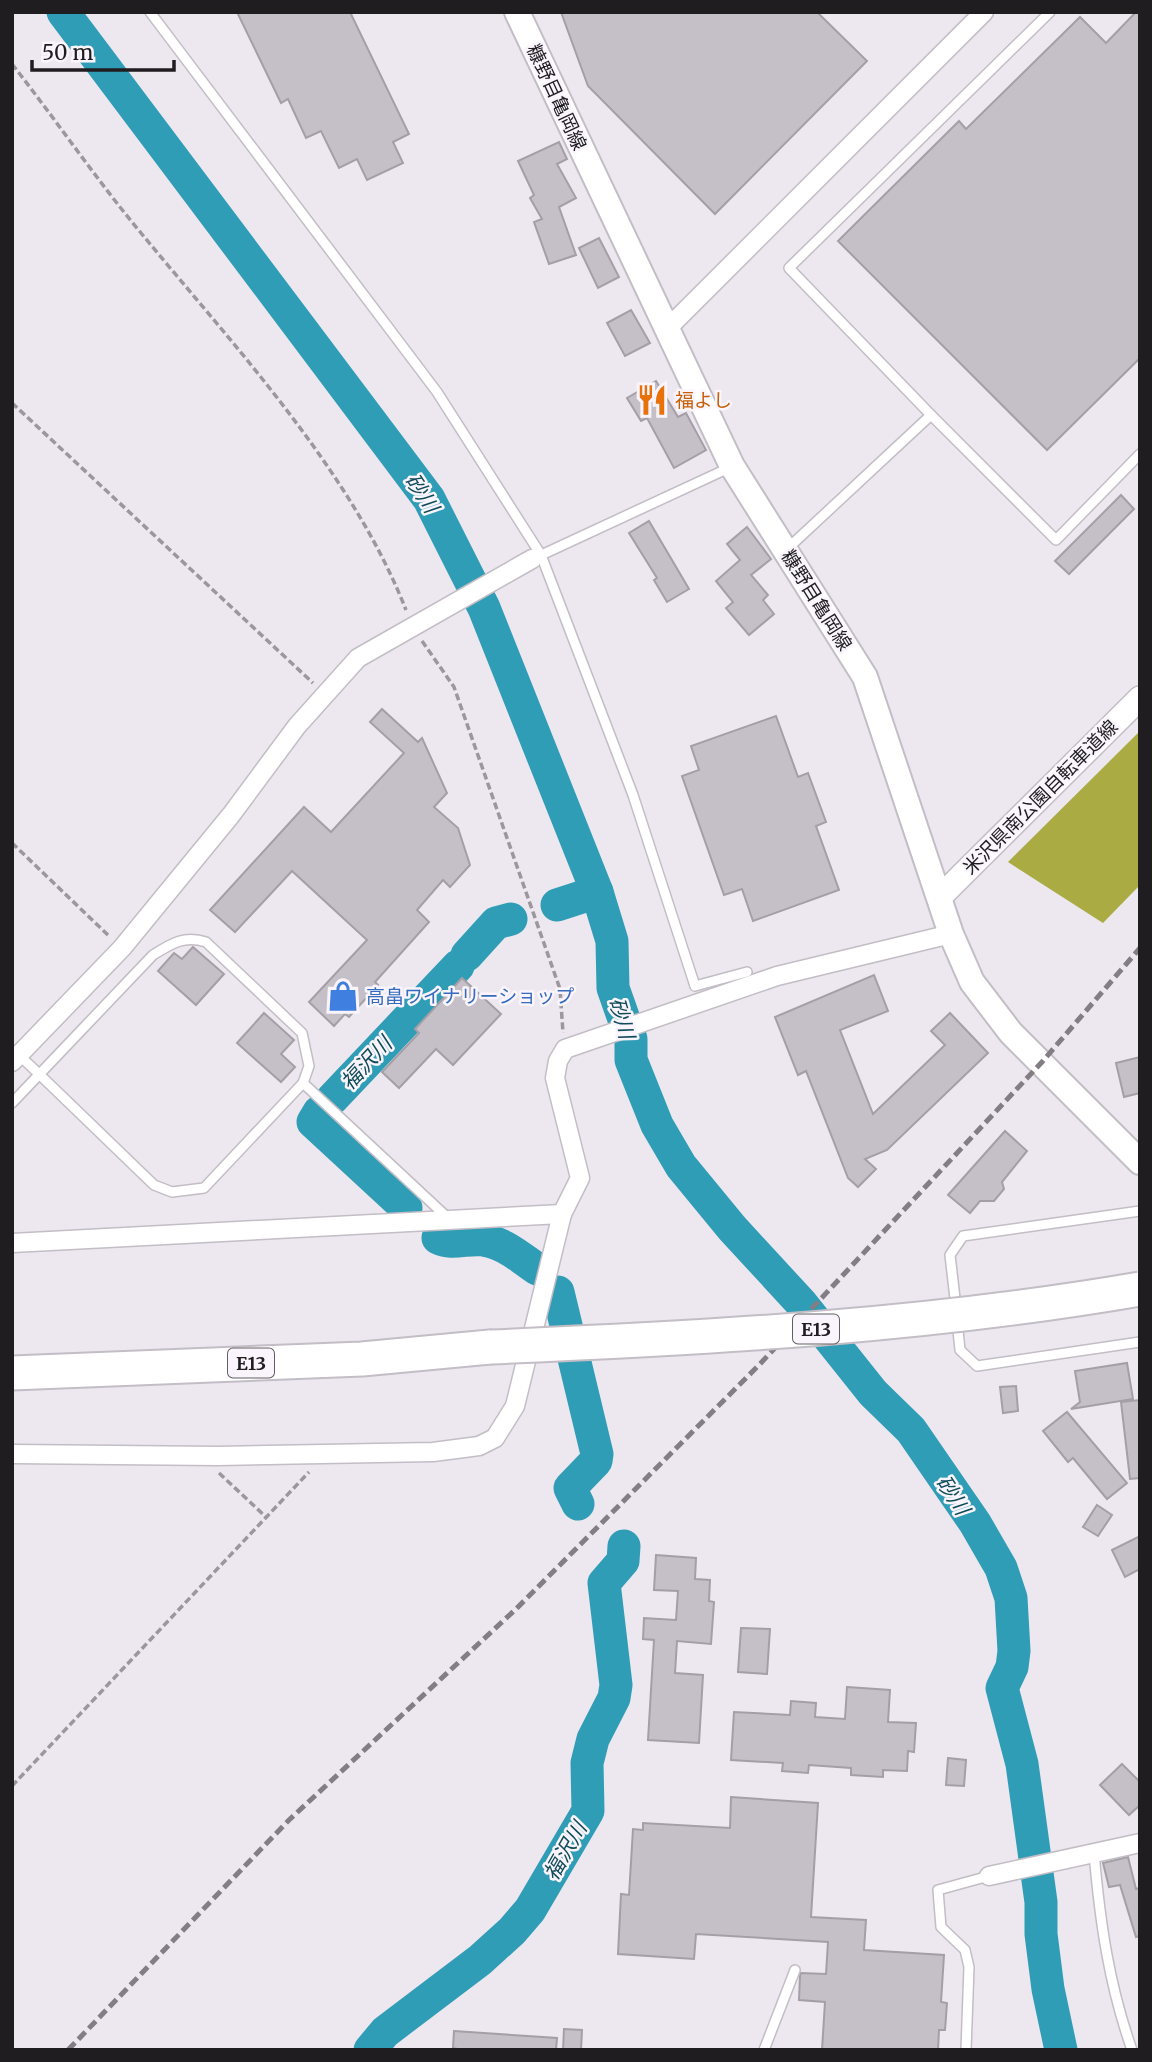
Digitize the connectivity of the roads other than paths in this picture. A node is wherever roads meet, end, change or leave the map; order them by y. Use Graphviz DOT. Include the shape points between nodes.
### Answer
graph roads {
  1 [pos="150,12"];
  2 [pos="517,12"];
  3 [pos="984,12"];
  4 [pos="1050,12"];
  5 [pos="666,330"];
  6 [pos="931,415"];
  7 [pos="1140,454"];
  8 [pos="732,466"];
  9 [pos="786,550"];
  10 [pos="537,557"];
  11 [pos="1140,698"];
  12 [pos="941,896"];
  13 [pos="951,934"];
  14 [pos="747,972"];
  15 [pos="16,1059"];
  16 [pos="40,1074"];
  17 [pos="303,1083"];
  18 [pos="12,1103"];
  19 [pos="1138,1155"];
  20 [pos="1140,1211"];
  21 [pos="562,1214"];
  22 [pos="452,1222"];
  23 [pos="12,1243"];
  24 [pos="1140,1289"];
  25 [pos="1140,1342"];
  26 [pos="490,1347"];
  27 [pos="12,1360"];
  28 [pos="12,1373"];
  29 [pos="12,1454"];
  30 [pos="1140,1843"];
  31 [pos="1089,1854"];
  32 [pos="989,1876"];
  33 [pos="795,1970"];
  34 [pos="764,2050"];
  35 [pos="966,2050"];
  36 [pos="1132,2050"];
  1 -- 10 [label="lane" via="437,391"];
  2 -- 5 [label="main road, 糠野目亀岡線"];
  3 -- 5 [label="street"];
  4 -- 6 [label="lane" via="789,268"];
  5 -- 8 [label="main road, 糠野目亀岡線"];
  6 -- 7 [label="lane" via="1056,540"];
  6 -- 9 [label="lane"];
  8 -- 9 [label="main road, 糠野目亀岡線"];
  8 -- 10 [label="lane"];
  9 -- 12 [label="main road, 糠野目亀岡線" via="865,677"];
  10 -- 14 [label="lane" via="634,795 695,986"];
  10 -- 15 [label="street" via="358,658 324,693 122,948"];
  11 -- 12 [label="street, 米沢県南公園自転車道線"];
  12 -- 13 [label="main road, 糠野目亀岡線"];
  13 -- 19 [label="main road, 糠野目亀岡線" via="972,982 994,1013"];
  13 -- 21 [label="street" via="777,976 573,1046 558,1061 555,1078 580,1178"];
  15 -- 16 [label="lane"];
  16 -- 17 [label="lane" via="155,1185 172,1192 204,1188"];
  16 -- 17 [label="lane" via="153,955 191,937 206,942 302,1032 309,1066"];
  16 -- 18 [label="lane"];
  17 -- 22 [label="lane"];
  20 -- 25 [label="lane" via="963,1236 950,1255 960,1350 977,1366"];
  21 -- 22 [label="street"];
  21 -- 29 [label="street" via="515,1406 495,1438 459,1450 218,1456"];
  22 -- 23 [label="street"];
  24 -- 26 [label="highway, E13, bridge" via="853,1326"];
  26 -- 27 [label="highway, E13" via="360,1344"];
  26 -- 28 [label="highway, E13" via="362,1359"];
  30 -- 31 [label="street"];
  31 -- 32 [label="street"];
  31 -- 36 [label="lane" via="1104,1949"];
  32 -- 35 [label="lane" via="938,1890 941,1927 965,1950 969,1967"];
  33 -- 34 [label="lane"];
}
